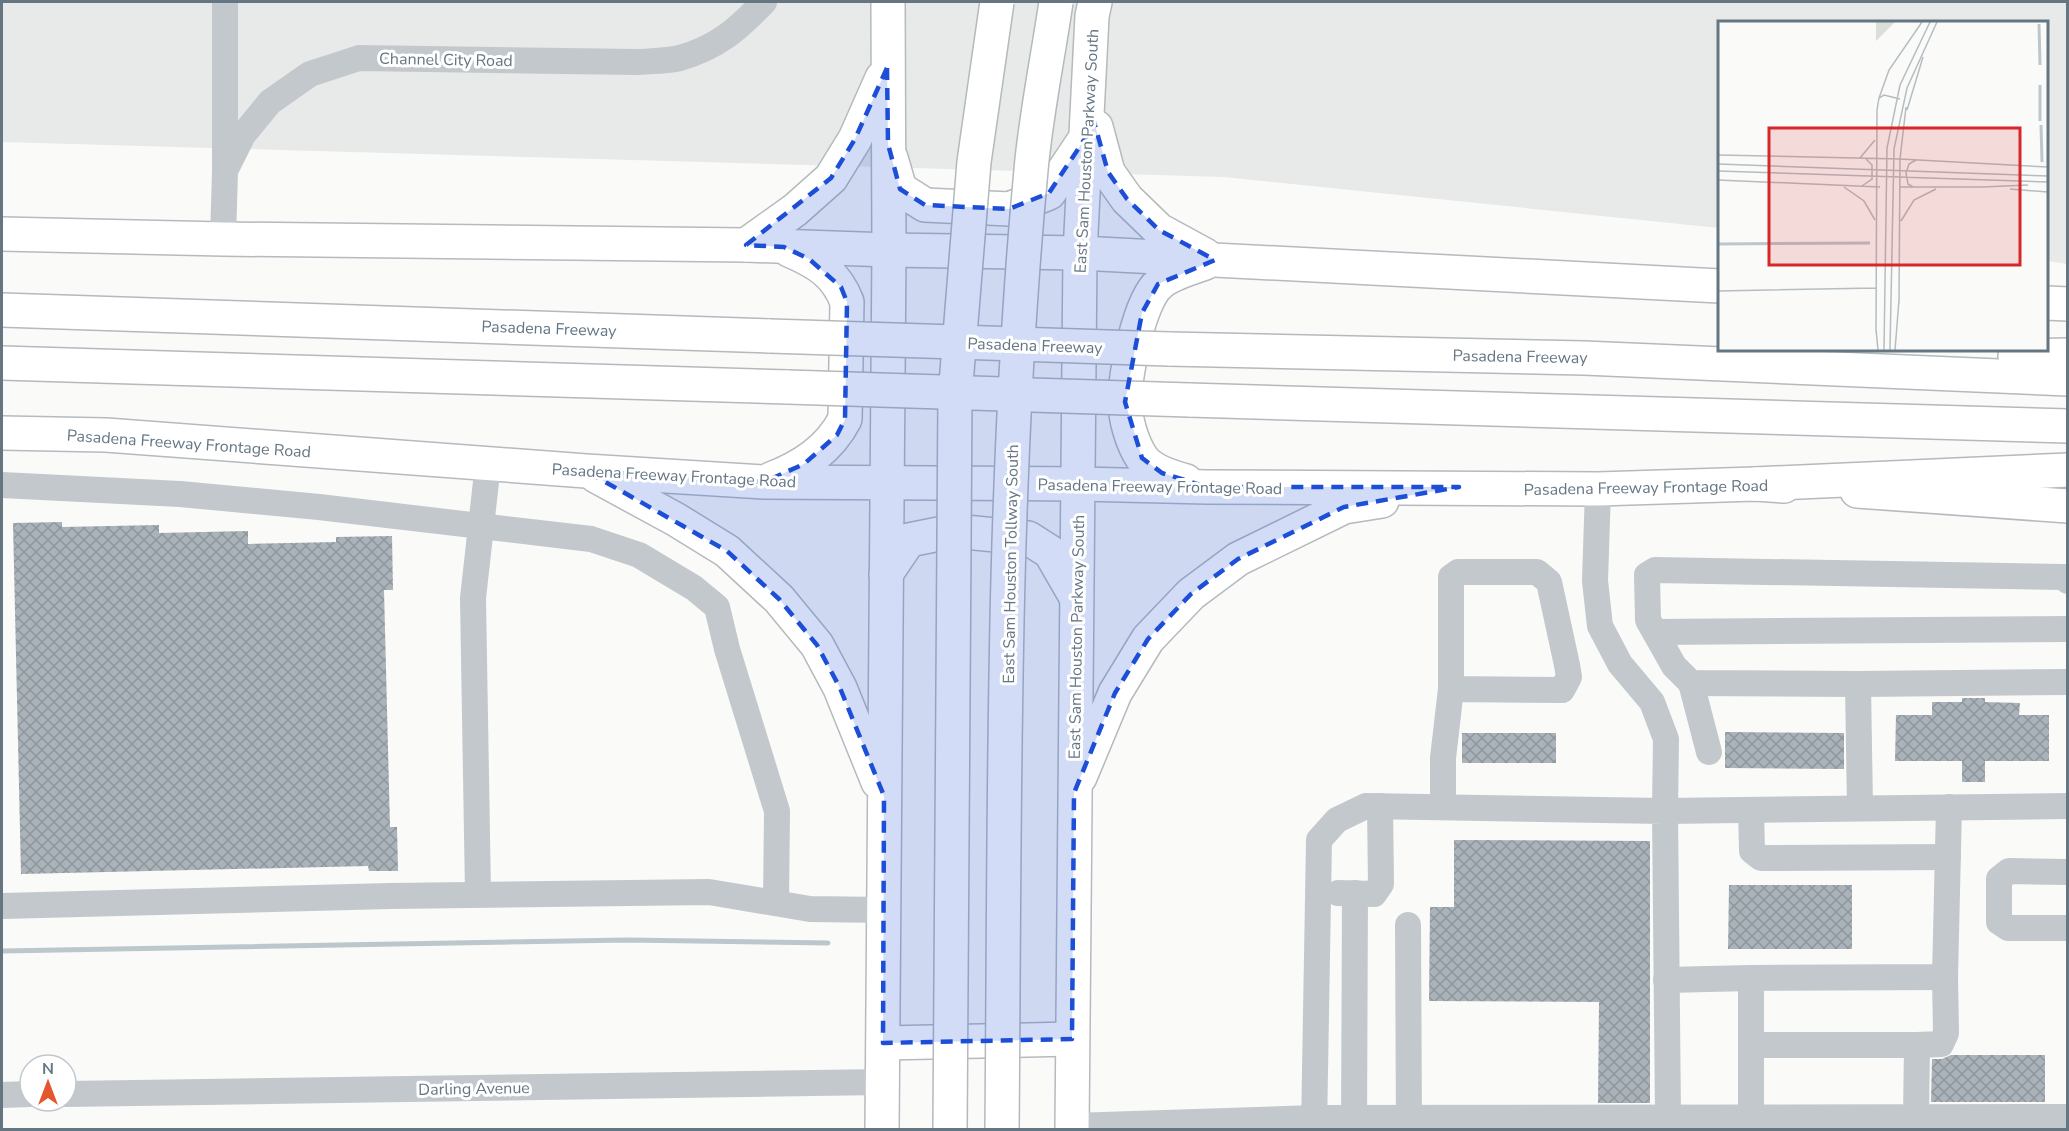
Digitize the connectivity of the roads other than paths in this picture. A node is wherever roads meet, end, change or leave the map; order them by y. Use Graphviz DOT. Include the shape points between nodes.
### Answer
graph roads {
  1 [pos="225,2"];
  2 [pos="764,2"];
  3 [pos="888,2"];
  4 [pos="997,2"];
  5 [pos="1056,2"];
  6 [pos="1095,2"];
  7 [pos="887,68"];
  8 [pos="1088,100"];
  9 [pos="1086,137"];
  10 [pos="888,144"];
  11 [pos="225,171"];
  12 [pos="2,234"];
  13 [pos="223,239"];
  14 [pos="746,245"];
  15 [pos="784,247"];
  16 [pos="889,250"];
  17 [pos="1080,253"];
  18 [pos="1215,260"];
  19 [pos="1718,286"];
  20 [pos="2048,303"];
  21 [pos="2067,304"];
  22 [pos="2,310"];
  23 [pos="2067,355"];
  24 [pos="1584,357"];
  25 [pos="2,363"];
  26 [pos="2067,379"];
  27 [pos="2067,426"];
  28 [pos="2,433"];
  29 [pos="488,464"];
  30 [pos="2067,470"];
  31 [pos="586,471"];
  32 [pos="764,482"];
  33 [pos="886,482"];
  34 [pos="1079,484"];
  35 [pos="1755,484"];
  36 [pos="2,485"];
  37 [pos="1207,488"];
  38 [pos="1458,488"];
  39 [pos="1598,489"];
  40 [pos="2067,506"];
  41 [pos="481,528"];
  42 [pos="886,574"];
  43 [pos="2067,581"];
  44 [pos="1076,597"];
  45 [pos="2067,629"];
  46 [pos="1655,632"];
  47 [pos="2067,682"];
  48 [pos="1691,683"];
  49 [pos="1858,684"];
  50 [pos="1451,689"];
  51 [pos="1709,752"];
  52 [pos="1074,793"];
  53 [pos="884,796"];
  54 [pos="1380,806"];
  55 [pos="2067,806"];
  56 [pos="1443,807"];
  57 [pos="1949,807"];
  58 [pos="1860,808"];
  59 [pos="1751,810"];
  60 [pos="1665,811"];
  61 [pos="1948,857"];
  62 [pos="2067,872"];
  63 [pos="1318,893"];
  64 [pos="1355,893"];
  65 [pos="478,894"];
  66 [pos="776,903"];
  67 [pos="2,906"];
  68 [pos="884,910"];
  69 [pos="1408,925"];
  70 [pos="2067,928"];
  71 [pos="1945,977"];
  72 [pos="1751,978"];
  73 [pos="1666,980"];
  74 [pos="1072,1039"];
  75 [pos="883,1043"];
  76 [pos="1751,1045"];
  77 [pos="1917,1045"];
  78 [pos="882,1082"];
  79 [pos="18,1094"];
  80 [pos="78,1094"];
  81 [pos="2,1095"];
  82 [pos="1668,1117"];
  83 [pos="1751,1117"];
  84 [pos="1916,1117"];
  85 [pos="2067,1117"];
  86 [pos="1314,1124"];
  87 [pos="1354,1124"];
  88 [pos="1409,1124"];
  89 [pos="1463,1124"];
  90 [pos="1513,1124"];
  91 [pos="1072,1128"];
  92 [pos="882,1130"];
  93 [pos="950,1130"];
  94 [pos="1002,1130"];
  1 -- 11 [label="street"];
  2 -- 11 [label="street, Channel City Road" via="719,43 679,58 638,62 359,58 310,74 270,102 243,135"];
  3 -- 7 [label="main road"];
  4 -- 93 [label="main road, bridge" via="974,162 955,396"];
  5 -- 94 [label="main road, East Sam Houston Tollway South, bridge" via="1031,167 1014,398"];
  6 -- 8 [label="main road, East Sam Houston Parkway South"];
  7 -- 10 [label="main road"];
  7 -- 14 [label="main road" via="855,139 831,178"];
  8 -- 9 [label="main road, East Sam Houston Parkway South"];
  8 -- 18 [label="main road" via="1108,172 1127,199 1159,230"];
  9 -- 10 [label="main road" via="1049,193 1009,209 925,205 900,189"];
  9 -- 17 [label="main road, East Sam Houston Parkway South"];
  10 -- 16 [label="main road"];
  11 -- 13 [label="street, Channel City Road"];
  12 -- 13 [label="main road"];
  13 -- 14 [label="main road"];
  14 -- 15 [label="main road"];
  15 -- 16 [label="main road"];
  15 -- 32 [label="main road" via="829,273 847,302 845,419 837,435 804,464"];
  16 -- 17 [label="main road"];
  16 -- 33 [label="main road"];
  17 -- 18 [label="main road"];
  17 -- 34 [label="main road, East Sam Houston Parkway South"];
  18 -- 19 [label="main road"];
  18 -- 37 [label="main road" via="1168,277 1151,293 1142,313 1125,402 1142,458 1162,473"];
  20 -- 21 [label="main road"];
  22 -- 24 [label="main road, Pasadena Freeway, bridge" via="1169,349"];
  23 -- 24 [label="main road"];
  24 -- 26 [label="main road, Pasadena Freeway"];
  25 -- 27 [label="main road, bridge"];
  28 -- 29 [label="main road, Pasadena Freeway Frontage Road" via="106,435"];
  29 -- 31 [label="main road, Pasadena Freeway Frontage Road"];
  29 -- 41 [label="street"];
  30 -- 35 [label="main road"];
  31 -- 32 [label="main road, Pasadena Freeway Frontage Road"];
  31 -- 53 [label="main road" via="727,551 778,599 817,645"];
  32 -- 33 [label="main road, Pasadena Freeway Frontage Road"];
  33 -- 34 [label="main road, Pasadena Freeway Frontage Road"];
  33 -- 42 [label="main road"];
  34 -- 37 [label="main road, Pasadena Freeway Frontage Road"];
  34 -- 44 [label="main road, East Sam Houston Parkway South"];
  35 -- 39 [label="main road, Pasadena Freeway Frontage Road"];
  35 -- 40 [label="main road, Pasadena Freeway Frontage Road"];
  36 -- 41 [label="street" via="180,494"];
  37 -- 38 [label="main road, Pasadena Freeway Frontage Road"];
  38 -- 39 [label="main road, Pasadena Freeway Frontage Road"];
  38 -- 52 [label="main road" via="1344,507 1238,559 1191,594 1149,639 1115,693"];
  39 -- 60 [label="street" via="1595,581 1600,626 1620,664 1652,702 1666,739"];
  41 -- 65 [label="street" via="473,598"];
  41 -- 66 [label="street" via="591,539 639,555 694,588 717,608 777,811"];
  42 -- 44 [label="main road" via="909,540 954,531 1028,538 1050,552"];
  42 -- 53 [label="main road"];
  43 -- 46 [label="street" via="2064,577 1655,570 1647,575 1648,620"];
  44 -- 52 [label="main road, East Sam Houston Parkway South"];
  45 -- 46 [label="street"];
  46 -- 48 [label="street" via="1674,666"];
  47 -- 49 [label="street"];
  48 -- 49 [label="street"];
  48 -- 51 [label="street"];
  49 -- 58 [label="street"];
  50 -- 50 [label="street" via="1451,577 1458,572 1537,572 1549,582 1567,665 1569,677 1562,690"];
  50 -- 56 [label="street" via="1443,758"];
  52 -- 74 [label="main road, East Sam Houston Parkway South"];
  53 -- 68 [label="main road"];
  54 -- 56 [label="street"];
  54 -- 63 [label="street" via="1366,806 1337,820 1319,840"];
  54 -- 64 [label="street" via="1381,884 1374,894"];
  55 -- 57 [label="street"];
  56 -- 60 [label="street"];
  57 -- 58 [label="street"];
  57 -- 61 [label="street"];
  58 -- 59 [label="street"];
  59 -- 60 [label="street"];
  59 -- 61 [label="street" via="1752,851 1761,858"];
  60 -- 73 [label="street"];
  61 -- 71 [label="street"];
  62 -- 70 [label="street" via="2009,871 1999,879 1999,921 2008,928"];
  63 -- 64 [label="street"];
  63 -- 86 [label="street"];
  64 -- 87 [label="street"];
  65 -- 66 [label="street" via="709,892"];
  65 -- 67 [label="street"];
  66 -- 68 [label="street" via="810,909"];
  68 -- 75 [label="main road"];
  69 -- 88 [label="street"];
  71 -- 72 [label="street"];
  71 -- 77 [label="street" via="1946,1033 1941,1044"];
  72 -- 73 [label="street"];
  72 -- 76 [label="street"];
  73 -- 82 [label="street"];
  74 -- 75 [label="main road"];
  74 -- 91 [label="main road, East Sam Houston Parkway South"];
  75 -- 78 [label="main road"];
  76 -- 77 [label="street"];
  76 -- 83 [label="street"];
  77 -- 84 [label="street"];
  78 -- 80 [label="street, Darling Avenue"];
  78 -- 92 [label="main road"];
  79 -- 81 [label="street"];
  82 -- 83 [label="street"];
  82 -- 90 [label="street"];
  83 -- 84 [label="street"];
  84 -- 85 [label="street"];
  86 -- 87 [label="street"];
  86 -- 91 [label="street"];
  87 -- 88 [label="street"];
  88 -- 89 [label="street"];
  89 -- 90 [label="street"];
}
